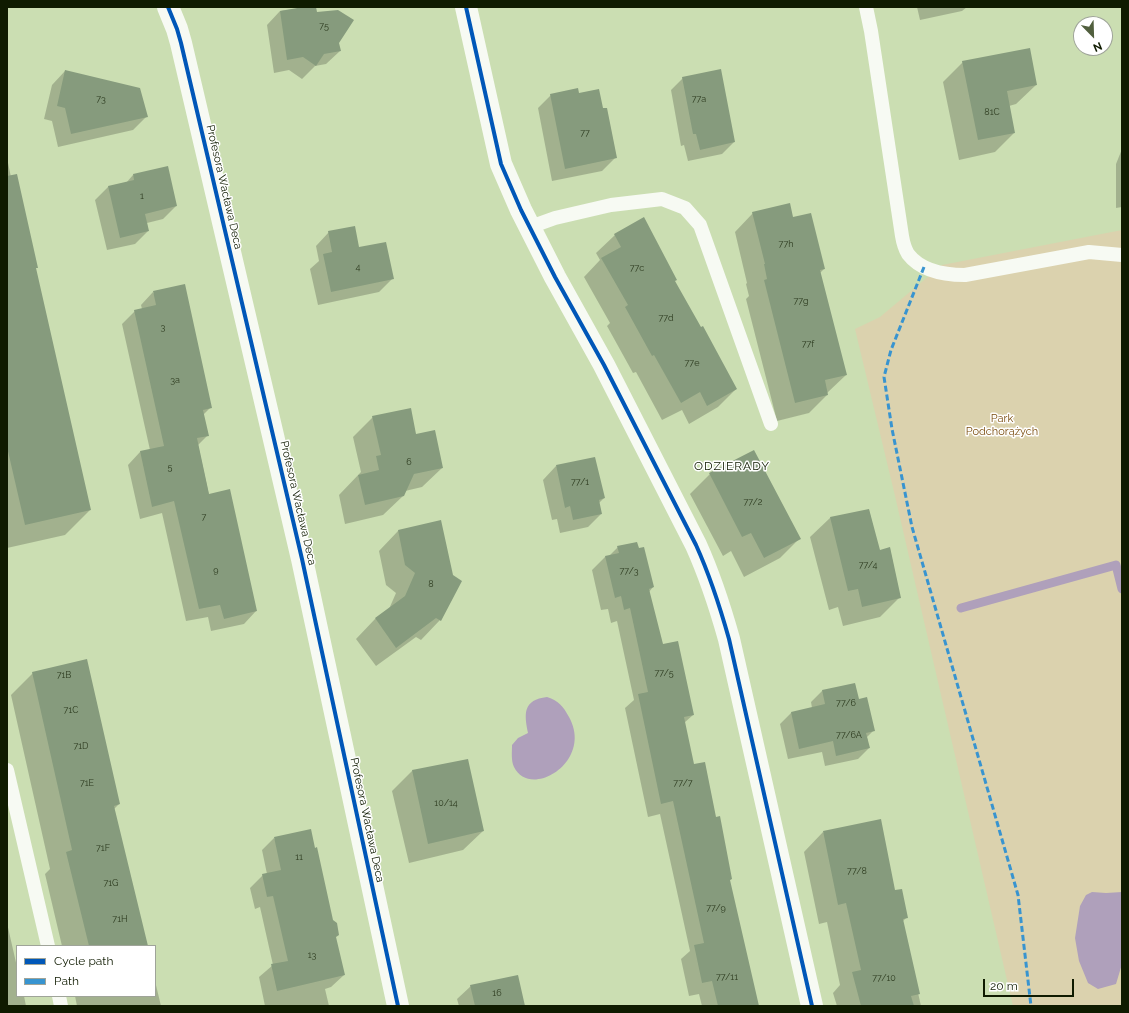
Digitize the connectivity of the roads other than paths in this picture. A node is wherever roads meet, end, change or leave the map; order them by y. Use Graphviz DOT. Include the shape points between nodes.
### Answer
graph roads {
  1 [pos="168,7"];
  2 [pos="466,7"];
  3 [pos="866,7"];
  4 [pos="530,227"];
  5 [pos="1122,255"];
  6 [pos="771,424"];
  7 [pos="7,770"];
  8 [pos="48,945"];
  9 [pos="398,1006"];
  10 [pos="812,1006"];
  1 -- 9 [label="street, Profesora Wacława Deca" via="181,43 302,559"];
  2 -- 4 [label="street" via="501,164"];
  3 -- 5 [label="lane" via="902,236 907,252 915,262 950,275 965,275 1089,252"];
  4 -- 6 [label="lane" via="555,218 611,205 662,199 685,208 700,225"];
  4 -- 10 [label="street" via="608,372 708,570 730,639"];
  7 -- 8 [label="lane"];
}
